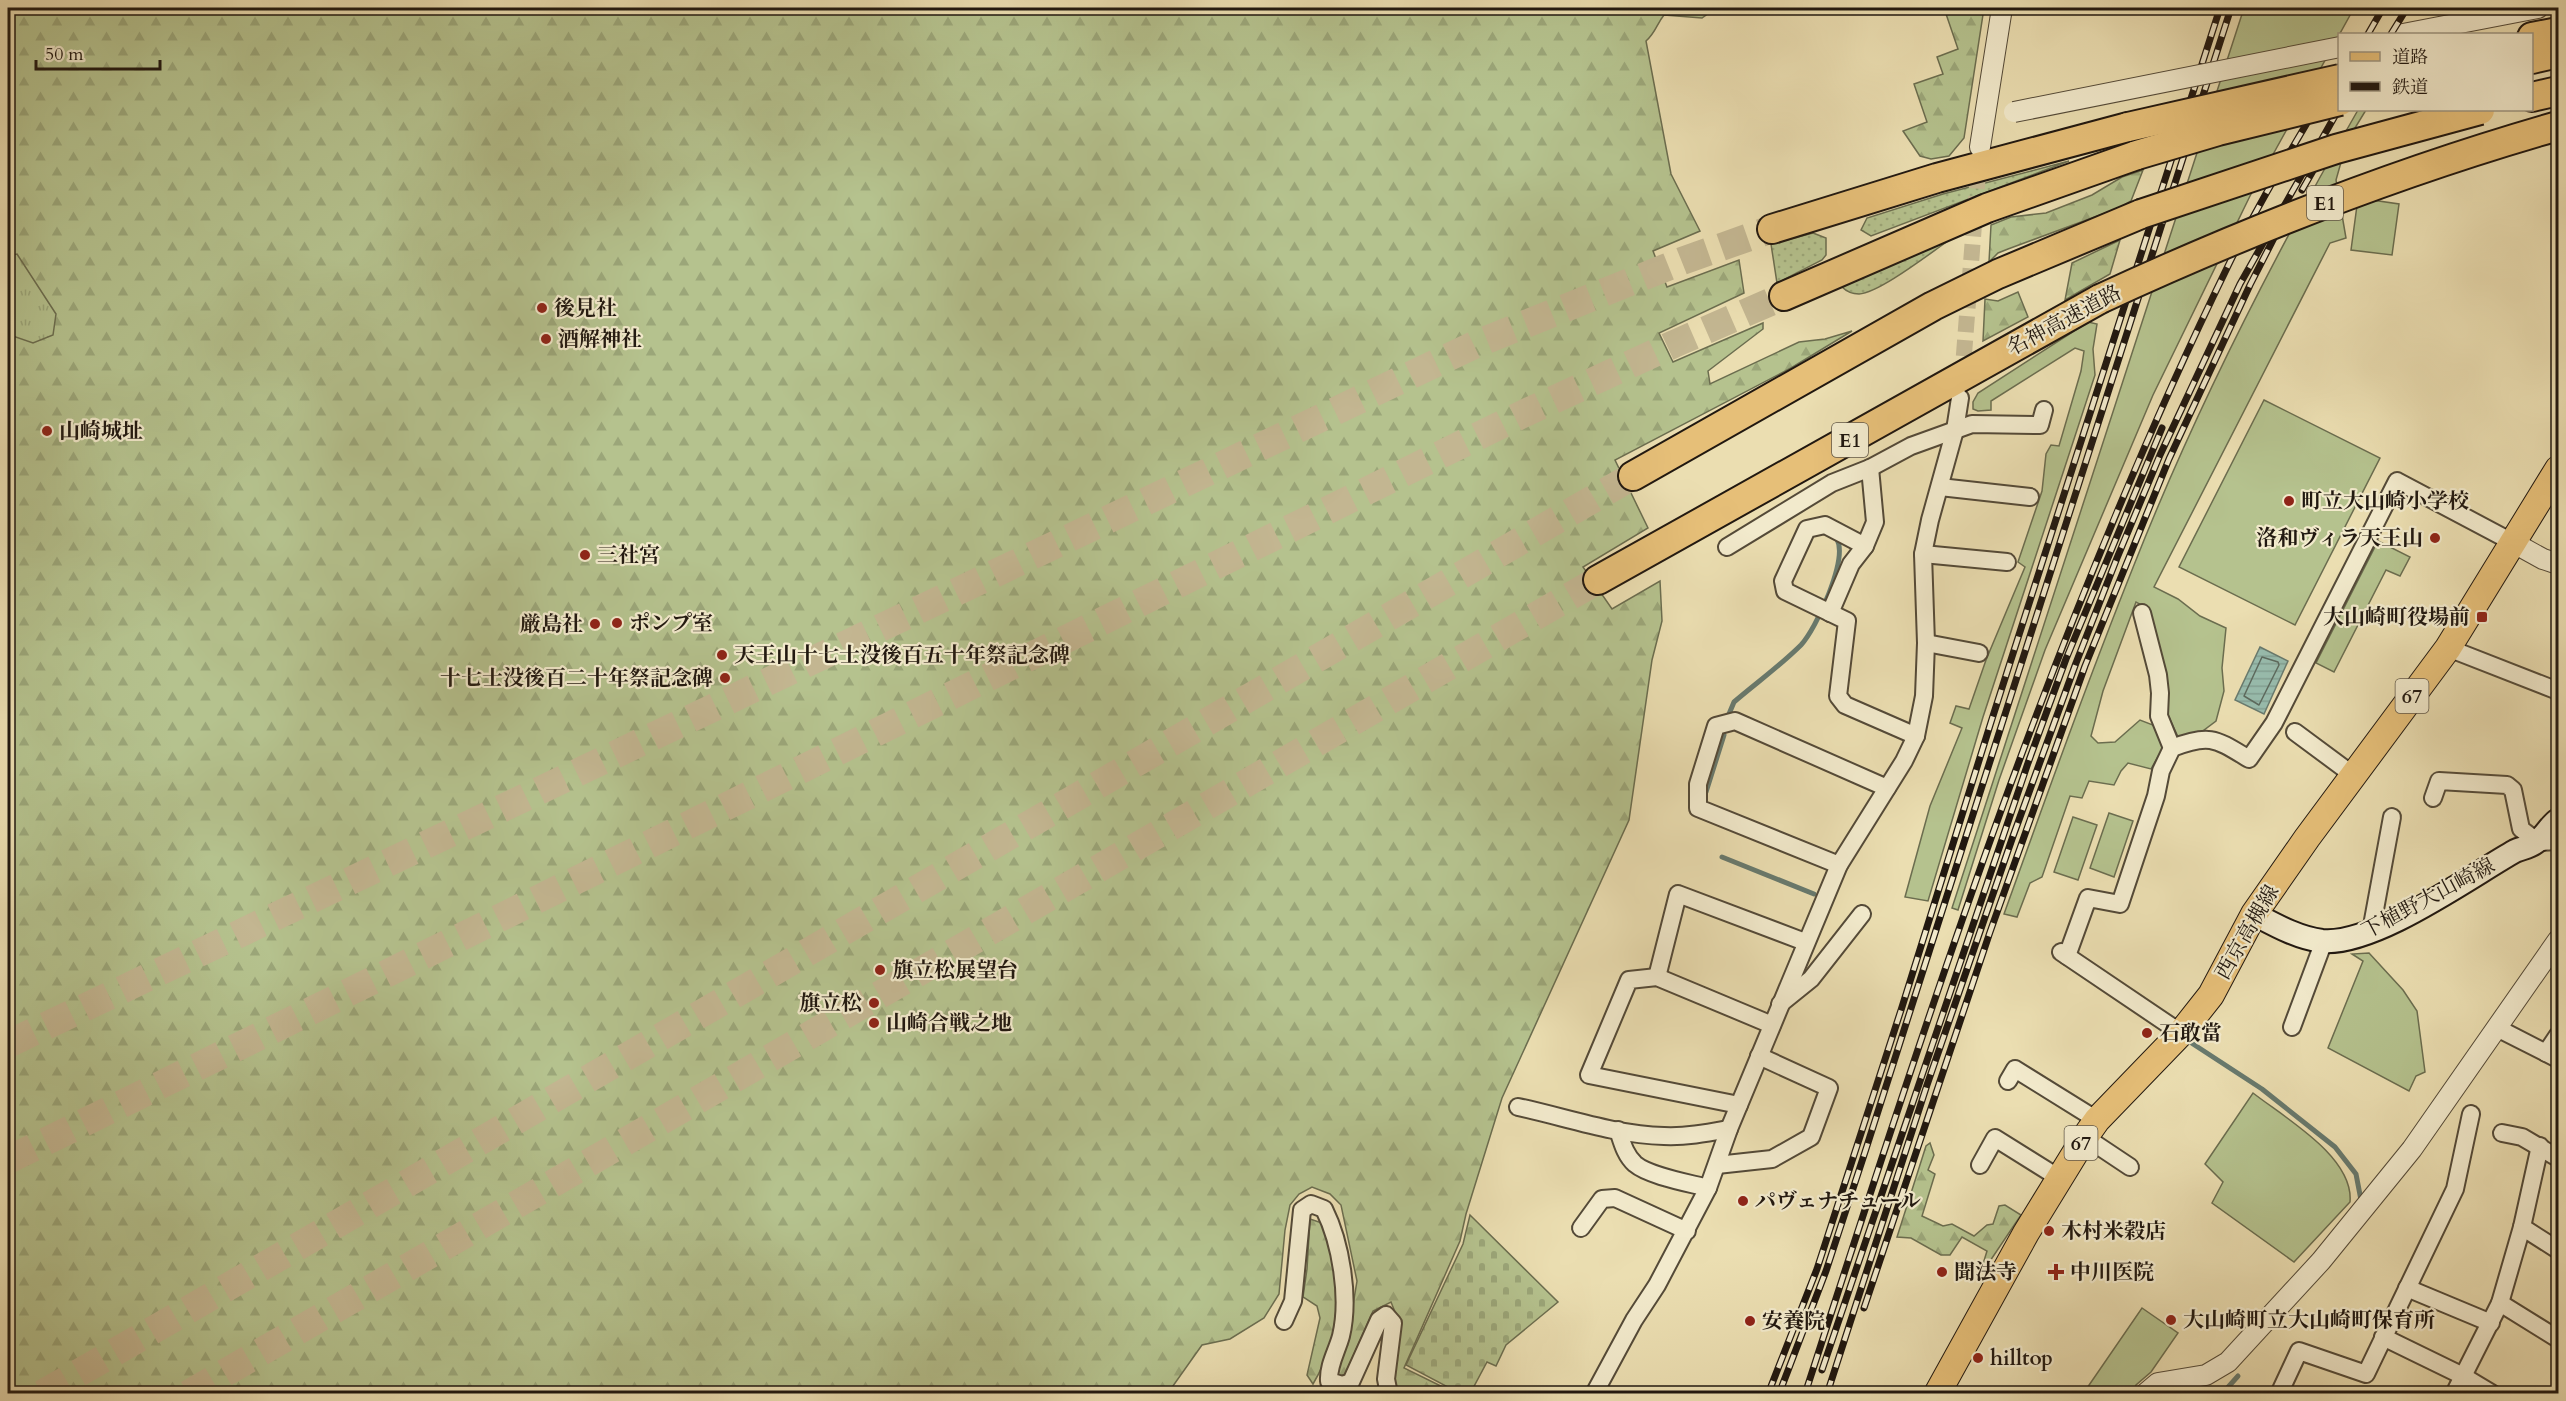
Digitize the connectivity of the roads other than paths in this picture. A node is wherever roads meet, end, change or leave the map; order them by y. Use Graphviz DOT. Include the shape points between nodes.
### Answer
graph roads {
  1 [pos="2002,8"];
  2 [pos="2538,8"];
  3 [pos="2559,32"];
  4 [pos="2408,33"];
  5 [pos="2533,37"];
  6 [pos="2338,47"];
  7 [pos="2559,53"];
  8 [pos="2533,59"];
  9 [pos="2338,79"];
  10 [pos="2559,91"];
  11 [pos="2533,97"];
  12 [pos="2338,101"];
  13 [pos="2476,111"];
  14 [pos="1985,118"];
  15 [pos="2559,126"];
  16 [pos="1980,147"];
  17 [pos="1772,229"];
  18 [pos="1784,296"];
  19 [pos="1960,398"];
  20 [pos="2044,410"];
  21 [pos="1955,430"];
  22 [pos="1870,468"];
  23 [pos="2559,469"];
  24 [pos="1633,476"];
  25 [pos="1940,487"];
  26 [pos="2030,497"];
  27 [pos="2514,543"];
  28 [pos="1865,546"];
  29 [pos="1727,547"];
  30 [pos="1923,554"];
  31 [pos="2007,562"];
  32 [pos="2559,564"];
  33 [pos="1598,580"];
  34 [pos="1830,613"];
  35 [pos="2142,613"];
  36 [pos="1926,643"];
  37 [pos="2448,648"];
  38 [pos="1979,653"];
  39 [pos="2559,691"];
  40 [pos="2295,732"];
  41 [pos="1916,736"];
  42 [pos="2172,748"];
  43 [pos="2353,775"];
  44 [pos="1887,788"];
  45 [pos="2433,798"];
  46 [pos="2392,817"];
  47 [pos="2559,820"];
  48 [pos="2548,842"];
  49 [pos="1839,865"];
  50 [pos="1862,914"];
  51 [pos="2254,914"];
  52 [pos="2371,931"];
  53 [pos="2559,940"];
  54 [pos="2324,941"];
  55 [pos="1805,942"];
  56 [pos="1657,977"];
  57 [pos="1780,1004"];
  58 [pos="1772,1025"];
  59 [pos="2292,1027"];
  60 [pos="2498,1028"];
  61 [pos="2181,1033"];
  62 [pos="2559,1035"];
  63 [pos="1759,1056"];
  64 [pos="2552,1056"];
  65 [pos="2008,1081"];
  66 [pos="1738,1105"];
  67 [pos="1518,1107"];
  68 [pos="2471,1114"];
  69 [pos="2091,1128"];
  70 [pos="1618,1130"];
  71 [pos="1729,1130"];
  72 [pos="2502,1132"];
  73 [pos="2540,1146"];
  74 [pos="2559,1158"];
  75 [pos="1717,1165"];
  76 [pos="1980,1165"];
  77 [pos="2130,1167"];
  78 [pos="2060,1178"];
  79 [pos="1708,1188"];
  80 [pos="2522,1227"];
  81 [pos="1581,1228"];
  82 [pos="1687,1231"];
  83 [pos="2559,1250"];
  84 [pos="2407,1288"];
  85 [pos="2500,1303"];
  86 [pos="1284,1321"];
  87 [pos="2491,1323"];
  88 [pos="2383,1337"];
  89 [pos="2559,1339"];
  90 [pos="2463,1376"];
  91 [pos="1389,1394"];
  92 [pos="1594,1394"];
  93 [pos="1937,1394"];
  94 [pos="2145,1394"];
  95 [pos="2279,1394"];
  96 [pos="2454,1394"];
  97 [pos="2493,1394"];
  1 -- 14 [label="street"];
  2 -- 4 [label="street"];
  3 -- 5 [label="highway"];
  6 -- 14 [label="street, bridge"];
  7 -- 8 [label="highway"];
  9 -- 17 [label="highway, bridge" via="2128,127 1937,178"];
  10 -- 11 [label="highway"];
  12 -- 18 [label="highway, bridge" via="2137,154 1988,208"];
  13 -- 24 [label="highway, E1, bridge" via="2336,149 2141,214 1998,274 1933,306"];
  14 -- 16 [label="street"];
  15 -- 33 [label="highway, 名神高速道路 / E1, bridge" via="2446,160 2275,221 2100,299"];
  19 -- 21 [label="street"];
  20 -- 21 [label="street" via="2040,425 1972,424"];
  21 -- 22 [label="street" via="1911,446"];
  21 -- 25 [label="street"];
  22 -- 28 [label="street" via="1875,522"];
  22 -- 29 [label="street" via="1832,483"];
  23 -- 27 [label="main road, 西京高槻線 / 67"];
  25 -- 26 [label="street"];
  25 -- 30 [label="street"];
  27 -- 32 [label="street"];
  27 -- 37 [label="main road, 西京高槻線 / 67"];
  27 -- 42 [label="street" via="2397,481 2274,723 2249,759 2217,740 2205,738"];
  28 -- 34 [label="street" via="1851,564"];
  28 -- 34 [label="street" via="1825,525 1808,529 1783,581 1785,591"];
  30 -- 31 [label="street"];
  30 -- 36 [label="street"];
  34 -- 41 [label="street" via="1847,621 1838,696 1845,705"];
  35 -- 42 [label="street" via="2158,675 2159,716"];
  36 -- 38 [label="street"];
  36 -- 41 [label="street" via="1924,696"];
  37 -- 39 [label="street"];
  37 -- 43 [label="main road, 西京高槻線 / 67"];
  40 -- 43 [label="street"];
  41 -- 44 [label="street"];
  42 -- 61 [label="street" via="2161,771 2120,904 2088,898 2064,954"];
  43 -- 51 [label="main road, 西京高槻線 / 67"];
  44 -- 49 [label="street"];
  44 -- 49 [label="street" via="1735,721 1716,726 1698,784 1698,808"];
  45 -- 48 [label="street" via="2439,781 2507,785 2512,790 2521,829"];
  46 -- 52 [label="street"];
  47 -- 48 [label="main road, 下植野大山崎線" via="2550,825"];
  48 -- 52 [label="main road, 下植野大山崎線" via="2517,850"];
  49 -- 55 [label="street"];
  50 -- 57 [label="street" via="1811,979"];
  51 -- 54 [label="main road, 下植野大山崎線" via="2310,939"];
  51 -- 61 [label="main road, 西京高槻線 / 67" via="2211,995"];
  52 -- 54 [label="main road, 下植野大山崎線"];
  53 -- 60 [label="street"];
  54 -- 59 [label="street"];
  55 -- 56 [label="street" via="1678,894"];
  55 -- 57 [label="street"];
  56 -- 58 [label="street"];
  56 -- 66 [label="street" via="1629,980 1589,1075"];
  57 -- 58 [label="street"];
  58 -- 63 [label="street"];
  60 -- 64 [label="street"];
  60 -- 94 [label="street" via="2412,1149 2321,1261 2228,1362 2206,1375 2158,1383"];
  61 -- 69 [label="main road, 西京高槻線 / 67"];
  62 -- 64 [label="street"];
  63 -- 66 [label="street"];
  63 -- 75 [label="street" via="1829,1088 1811,1137 1772,1159"];
  65 -- 69 [label="street" via="2015,1069"];
  66 -- 71 [label="street"];
  67 -- 70 [label="street"];
  68 -- 84 [label="street" via="2456,1189"];
  69 -- 77 [label="street"];
  69 -- 78 [label="main road, 西京高槻線 / 67"];
  70 -- 71 [label="street" via="1663,1136"];
  70 -- 79 [label="street" via="1624,1150 1635,1165"];
  71 -- 75 [label="street"];
  72 -- 73 [label="street"];
  73 -- 74 [label="street"];
  73 -- 80 [label="street"];
  75 -- 79 [label="street"];
  76 -- 78 [label="street" via="1995,1138"];
  78 -- 93 [label="main road, 西京高槻線 / 67"];
  79 -- 82 [label="street"];
  80 -- 83 [label="street"];
  80 -- 85 [label="street"];
  81 -- 82 [label="street" via="1602,1199 1615,1198"];
  82 -- 92 [label="street"];
  84 -- 87 [label="street"];
  84 -- 88 [label="street"];
  85 -- 87 [label="street"];
  85 -- 89 [label="street"];
  86 -- 91 [label="street" via="1293,1301 1302,1210 1311,1204 1323,1209 1332,1226 1344,1286 1341,1335 1329,1381 1341,1385 1351,1382 1379,1320 1386,1315 1393,1323 1386,1379"];
  87 -- 90 [label="street"];
  88 -- 90 [label="street"];
  88 -- 95 [label="street" via="2366,1374 2299,1351"];
  90 -- 96 [label="street"];
  90 -- 97 [label="street"];
}
